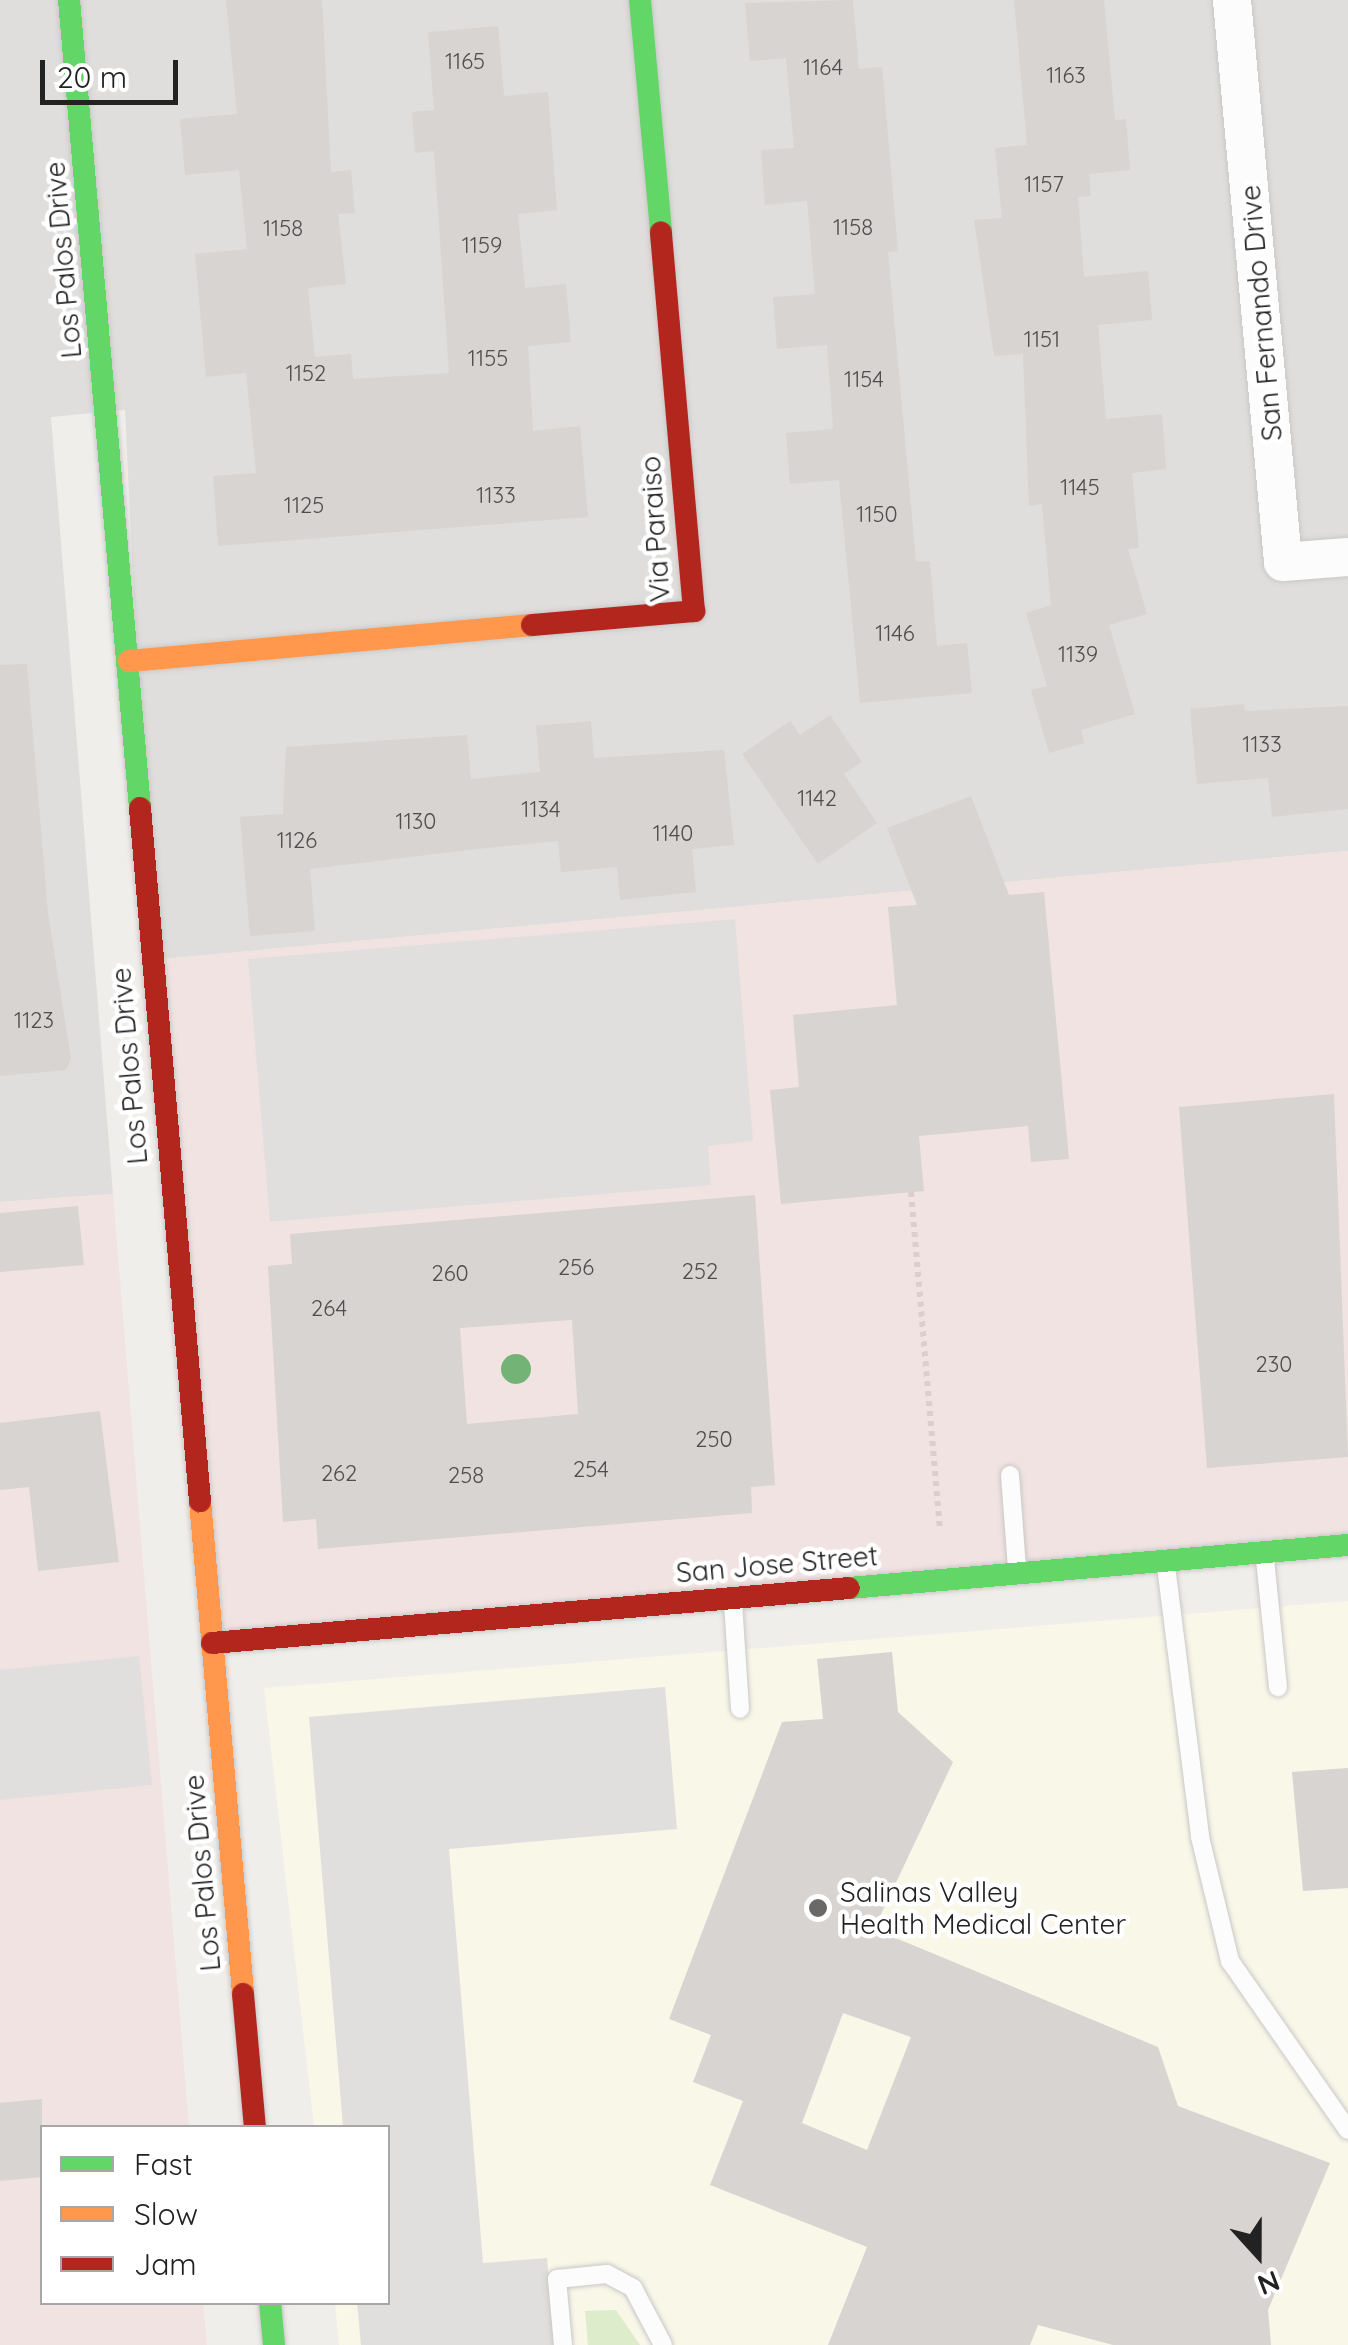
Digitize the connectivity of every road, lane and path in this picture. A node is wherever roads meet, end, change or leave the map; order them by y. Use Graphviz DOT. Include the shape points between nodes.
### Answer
graph roads {
  1 [pos="69,0"];
  2 [pos="640,0"];
  3 [pos="1232,0"];
  4 [pos="1348,557"];
  5 [pos="130,661"];
  6 [pos="911,1192"];
  7 [pos="1010,1475"];
  8 [pos="940,1528"];
  9 [pos="1348,1545"];
  10 [pos="1264,1552"];
  11 [pos="1165,1560"];
  12 [pos="1018,1574"];
  13 [pos="733,1598"];
  14 [pos="212,1642"];
  15 [pos="1278,1688"];
  16 [pos="740,1708"];
  17 [pos="255,2125"];
  18 [pos="1348,2130"];
  19 [pos="270,2305"];
  20 [pos="274,2345"];
  21 [pos="563,2345"];
  22 [pos="662,2345"];
  1 -- 5 [label="street, Los Palos Drive"];
  2 -- 5 [label="street, Via Paraiso" via="694,612"];
  3 -- 4 [label="street, San Fernando Drive" via="1283,562"];
  5 -- 14 [label="street, Los Palos Drive"];
  6 -- 8 [label="path"];
  7 -- 12 [label="lane"];
  9 -- 10 [label="street, San Jose Street"];
  10 -- 11 [label="street, San Jose Street"];
  10 -- 15 [label="lane"];
  11 -- 12 [label="street, San Jose Street"];
  11 -- 18 [label="lane" via="1200,1837 1230,1961"];
  12 -- 13 [label="street, San Jose Street"];
  13 -- 14 [label="street, San Jose Street"];
  13 -- 16 [label="lane"];
  14 -- 17 [label="street, Los Palos Drive"];
  19 -- 20 [label="street"];
  21 -- 22 [label="lane" via="557,2279 608,2274 633,2288"];
}
